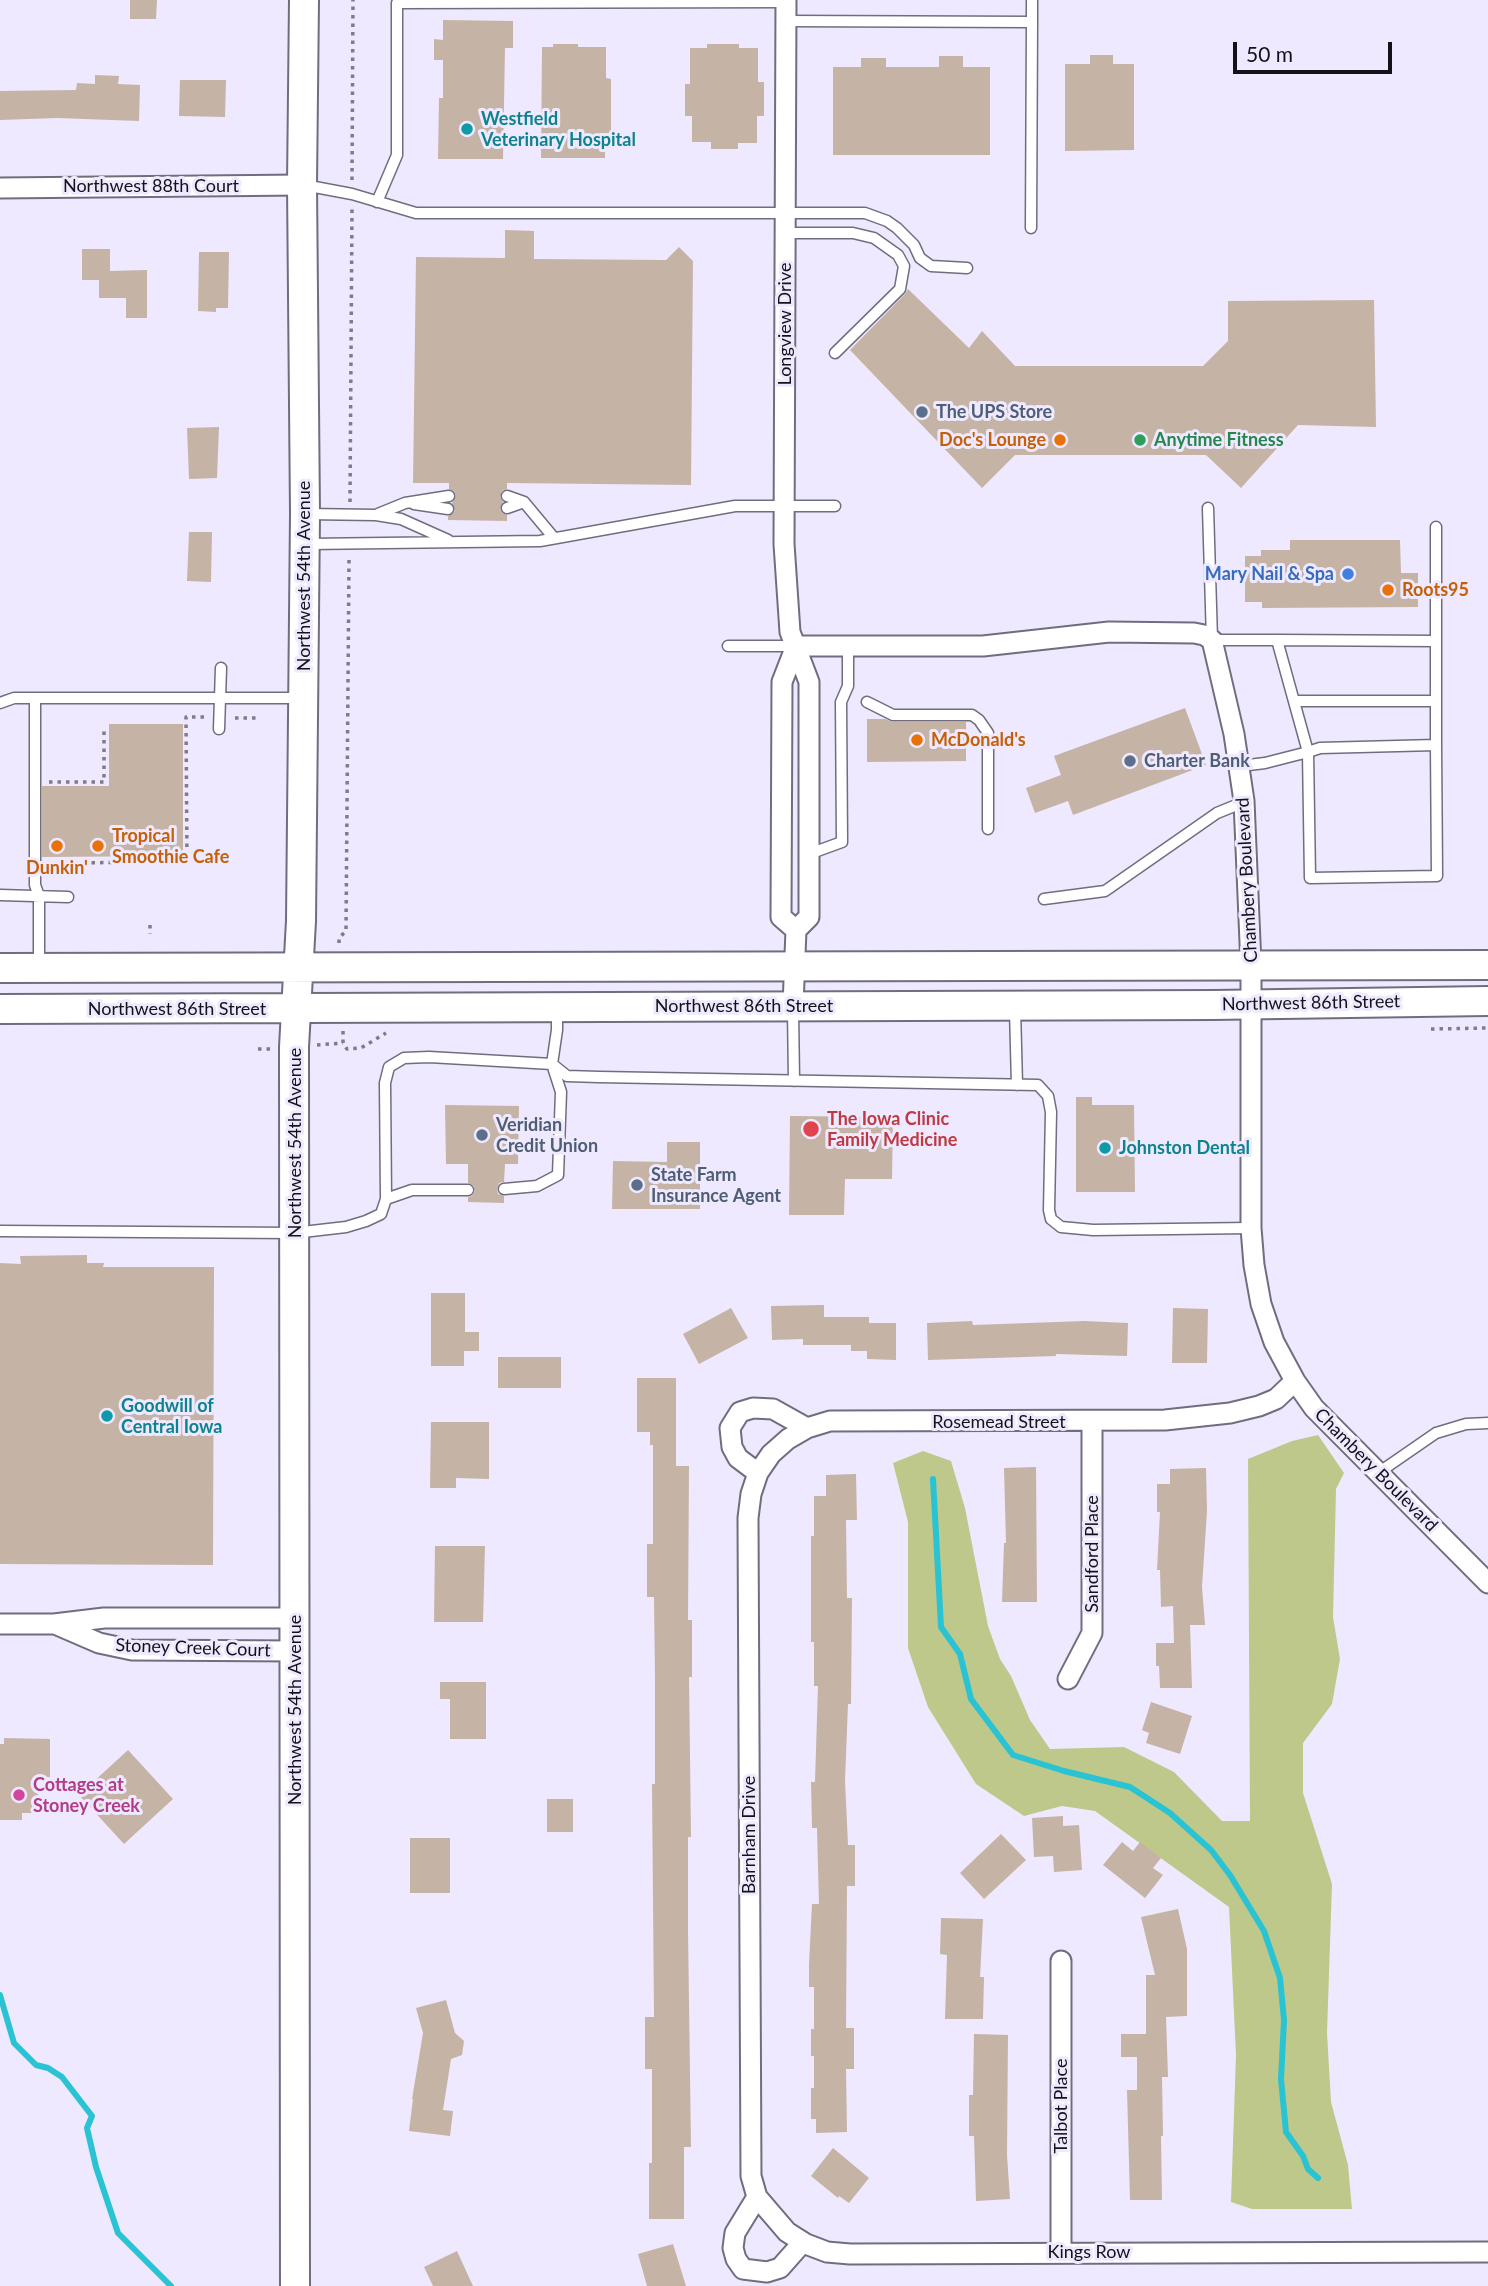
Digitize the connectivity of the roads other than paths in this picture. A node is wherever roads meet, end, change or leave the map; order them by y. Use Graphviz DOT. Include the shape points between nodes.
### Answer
graph roads {
  1 [pos="304,0"];
  2 [pos="1032,0"];
  3 [pos="513,1"];
  4 [pos="786,8"];
  5 [pos="1032,22"];
  6 [pos="302,185"];
  7 [pos="0,188"];
  8 [pos="377,202"];
  9 [pos="785,212"];
  10 [pos="1031,228"];
  11 [pos="785,233"];
  12 [pos="967,268"];
  13 [pos="835,353"];
  14 [pos="449,496"];
  15 [pos="507,496"];
  16 [pos="524,502"];
  17 [pos="405,503"];
  18 [pos="784,506"];
  19 [pos="835,506"];
  20 [pos="507,508"];
  21 [pos="1208,508"];
  22 [pos="448,509"];
  23 [pos="305,514"];
  24 [pos="376,515"];
  25 [pos="1436,527"];
  26 [pos="554,538"];
  27 [pos="451,541"];
  28 [pos="304,544"];
  29 [pos="1212,640"];
  30 [pos="1277,640"];
  31 [pos="1436,641"];
  32 [pos="728,646"];
  33 [pos="796,646"];
  34 [pos="848,646"];
  35 [pos="221,668"];
  36 [pos="35,698"];
  37 [pos="220,698"];
  38 [pos="303,698"];
  39 [pos="1294,701"];
  40 [pos="1436,701"];
  41 [pos="867,702"];
  42 [pos="0,703"];
  43 [pos="219,729"];
  44 [pos="1436,746"];
  45 [pos="1308,752"];
  46 [pos="1240,766"];
  47 [pos="1244,801"];
  48 [pos="988,829"];
  49 [pos="809,854"];
  50 [pos="0,895"];
  51 [pos="39,896"];
  52 [pos="68,897"];
  53 [pos="1044,899"];
  54 [pos="796,930"];
  55 [pos="1488,965"];
  56 [pos="1251,966"];
  57 [pos="0,968"];
  58 [pos="39,968"];
  59 [pos="299,968"];
  60 [pos="795,968"];
  61 [pos="1488,1001"];
  62 [pos="1251,1004"];
  63 [pos="1015,1005"];
  64 [pos="793,1006"];
  65 [pos="557,1008"];
  66 [pos="0,1009"];
  67 [pos="296,1009"];
  68 [pos="552,1064"];
  69 [pos="794,1081"];
  70 [pos="1017,1085"];
  71 [pos="504,1189"];
  72 [pos="468,1190"];
  73 [pos="386,1199"];
  74 [pos="1251,1228"];
  75 [pos="0,1231"];
  76 [pos="294,1233"];
  77 [pos="1295,1381"];
  78 [pos="1092,1422"];
  79 [pos="1488,1423"];
  80 [pos="807,1428"];
  81 [pos="758,1473"];
  82 [pos="1377,1474"];
  83 [pos="748,1518"];
  84 [pos="1488,1583"];
  85 [pos="295,1618"];
  86 [pos="0,1624"];
  87 [pos="54,1624"];
  88 [pos="295,1651"];
  89 [pos="1068,1679"];
  90 [pos="1061,1961"];
  91 [pos="750,2153"];
  92 [pos="757,2197"];
  93 [pos="803,2242"];
  94 [pos="1061,2252"];
  95 [pos="1488,2252"];
  96 [pos="295,2286"];
  1 -- 6 [label="main road, Northwest 54th Avenue"];
  2 -- 5 [label="lane"];
  3 -- 4 [label="lane"];
  3 -- 8 [label="lane" via="397,3 397,155"];
  4 -- 5 [label="lane"];
  4 -- 9 [label="street, Longview Drive"];
  5 -- 10 [label="lane"];
  6 -- 7 [label="street, Northwest 88th Court"];
  6 -- 8 [label="lane"];
  6 -- 23 [label="main road, Northwest 54th Avenue"];
  8 -- 9 [label="lane" via="416,213"];
  9 -- 11 [label="street, Longview Drive"];
  9 -- 12 [label="lane" via="876,216 897,228 931,266"];
  11 -- 13 [label="lane" via="874,237 898,255 904,266 900,289"];
  11 -- 18 [label="street, Longview Drive"];
  14 -- 17 [label="lane"];
  15 -- 16 [label="lane"];
  16 -- 20 [label="lane"];
  16 -- 26 [label="lane"];
  17 -- 22 [label="lane"];
  17 -- 24 [label="lane"];
  18 -- 19 [label="lane"];
  18 -- 26 [label="lane" via="735,506"];
  18 -- 33 [label="street, Longview Drive" via="790,632"];
  21 -- 29 [label="lane"];
  23 -- 24 [label="lane"];
  23 -- 28 [label="main road, Northwest 54th Avenue"];
  24 -- 27 [label="lane" via="401,519"];
  25 -- 31 [label="lane"];
  26 -- 27 [label="lane"];
  27 -- 28 [label="lane"];
  28 -- 38 [label="main road, Northwest 54th Avenue"];
  29 -- 30 [label="lane"];
  29 -- 34 [label="street" via="1194,633 1109,632 983,646"];
  29 -- 46 [label="street, Chambery Boulevard"];
  30 -- 31 [label="lane"];
  30 -- 39 [label="lane"];
  31 -- 40 [label="lane"];
  32 -- 33 [label="lane"];
  33 -- 34 [label="street"];
  33 -- 49 [label="street, Longview Drive" via="809,682"];
  33 -- 54 [label="street, Longview Drive" via="782,682 781,903 781,917"];
  34 -- 49 [label="lane" via="848,686 841,702 842,842"];
  35 -- 37 [label="lane"];
  36 -- 37 [label="lane"];
  36 -- 42 [label="lane"];
  36 -- 51 [label="lane" via="35,885"];
  37 -- 38 [label="lane"];
  37 -- 43 [label="lane"];
  38 -- 59 [label="main road, Northwest 54th Avenue"];
  39 -- 40 [label="lane"];
  39 -- 45 [label="lane"];
  40 -- 44 [label="lane"];
  41 -- 48 [label="lane" via="893,715 972,715 979,720 988,733"];
  44 -- 45 [label="lane"];
  44 -- 45 [label="lane" via="1437,876 1310,878"];
  45 -- 46 [label="lane"];
  46 -- 47 [label="street, Chambery Boulevard"];
  47 -- 53 [label="lane" via="1217,813 1105,891"];
  47 -- 56 [label="street, Chambery Boulevard"];
  49 -- 54 [label="street, Longview Drive" via="809,918"];
  50 -- 51 [label="lane"];
  51 -- 52 [label="lane"];
  51 -- 58 [label="lane"];
  54 -- 60 [label="street, Longview Drive"];
  55 -- 56 [label="main road, Northwest 86th Street"];
  56 -- 60 [label="main road, Northwest 86th Street"];
  56 -- 62 [label="street, Chambery Boulevard"];
  57 -- 58 [label="main road, Northwest 86th Street"];
  58 -- 59 [label="main road, Northwest 86th Street"];
  59 -- 60 [label="main road, Northwest 86th Street"];
  59 -- 67 [label="main road, Northwest 54th Avenue"];
  60 -- 64 [label="street, Longview Drive"];
  61 -- 62 [label="main road, Northwest 86th Street"];
  62 -- 63 [label="main road, Northwest 86th Street"];
  62 -- 74 [label="street, Chambery Boulevard"];
  63 -- 64 [label="main road, Northwest 86th Street"];
  63 -- 70 [label="lane"];
  64 -- 65 [label="main road, Northwest 86th Street"];
  64 -- 69 [label="lane"];
  65 -- 67 [label="main road, Northwest 86th Street"];
  65 -- 68 [label="lane"];
  66 -- 67 [label="main road, Northwest 86th Street"];
  67 -- 76 [label="main road, Northwest 54th Avenue"];
  68 -- 69 [label="lane" via="568,1076"];
  68 -- 71 [label="lane" via="561,1091 558,1175 537,1186"];
  68 -- 73 [label="lane" via="429,1057 404,1058 389,1067 385,1083"];
  69 -- 70 [label="lane"];
  70 -- 74 [label="lane" via="1038,1085 1048,1096 1049,1210 1051,1219 1061,1227"];
  72 -- 73 [label="lane" via="412,1191"];
  73 -- 76 [label="lane" via="381,1213 366,1221"];
  74 -- 77 [label="street, Chambery Boulevard" via="1261,1304"];
  75 -- 76 [label="lane"];
  76 -- 85 [label="main road, Northwest 54th Avenue"];
  77 -- 78 [label="street, Rosemead Street" via="1276,1399 1230,1413"];
  77 -- 82 [label="street, Chambery Boulevard" via="1314,1408"];
  78 -- 80 [label="street, Rosemead Street" via="843,1420"];
  78 -- 89 [label="street, Sandford Place" via="1092,1633"];
  79 -- 82 [label="lane" via="1436,1433"];
  80 -- 81 [label="street, Rosemead Street" via="779,1447"];
  80 -- 81 [label="street" via="773,1409 740,1412 730,1427 732,1447 738,1458"];
  81 -- 83 [label="street, Rosemead Street"];
  82 -- 84 [label="street, Chambery Boulevard"];
  83 -- 91 [label="street, Barnham Drive"];
  85 -- 87 [label="street, Stoney Creek Court" via="104,1618"];
  85 -- 88 [label="main road, Northwest 54th Avenue"];
  86 -- 87 [label="street, Stoney Creek Court"];
  87 -- 88 [label="street, Stoney Creek Court" via="99,1643 132,1650"];
  88 -- 96 [label="main road, Northwest 54th Avenue"];
  90 -- 94 [label="street, Talbot Place"];
  91 -- 92 [label="street, Kings Row"];
  92 -- 93 [label="street, Kings Row" via="787,2232"];
  92 -- 93 [label="street" via="735,2233 733,2248 744,2269 767,2272 780,2268"];
  93 -- 94 [label="street, Kings Row" via="827,2252 850,2254"];
  94 -- 95 [label="street, Kings Row"];
}
